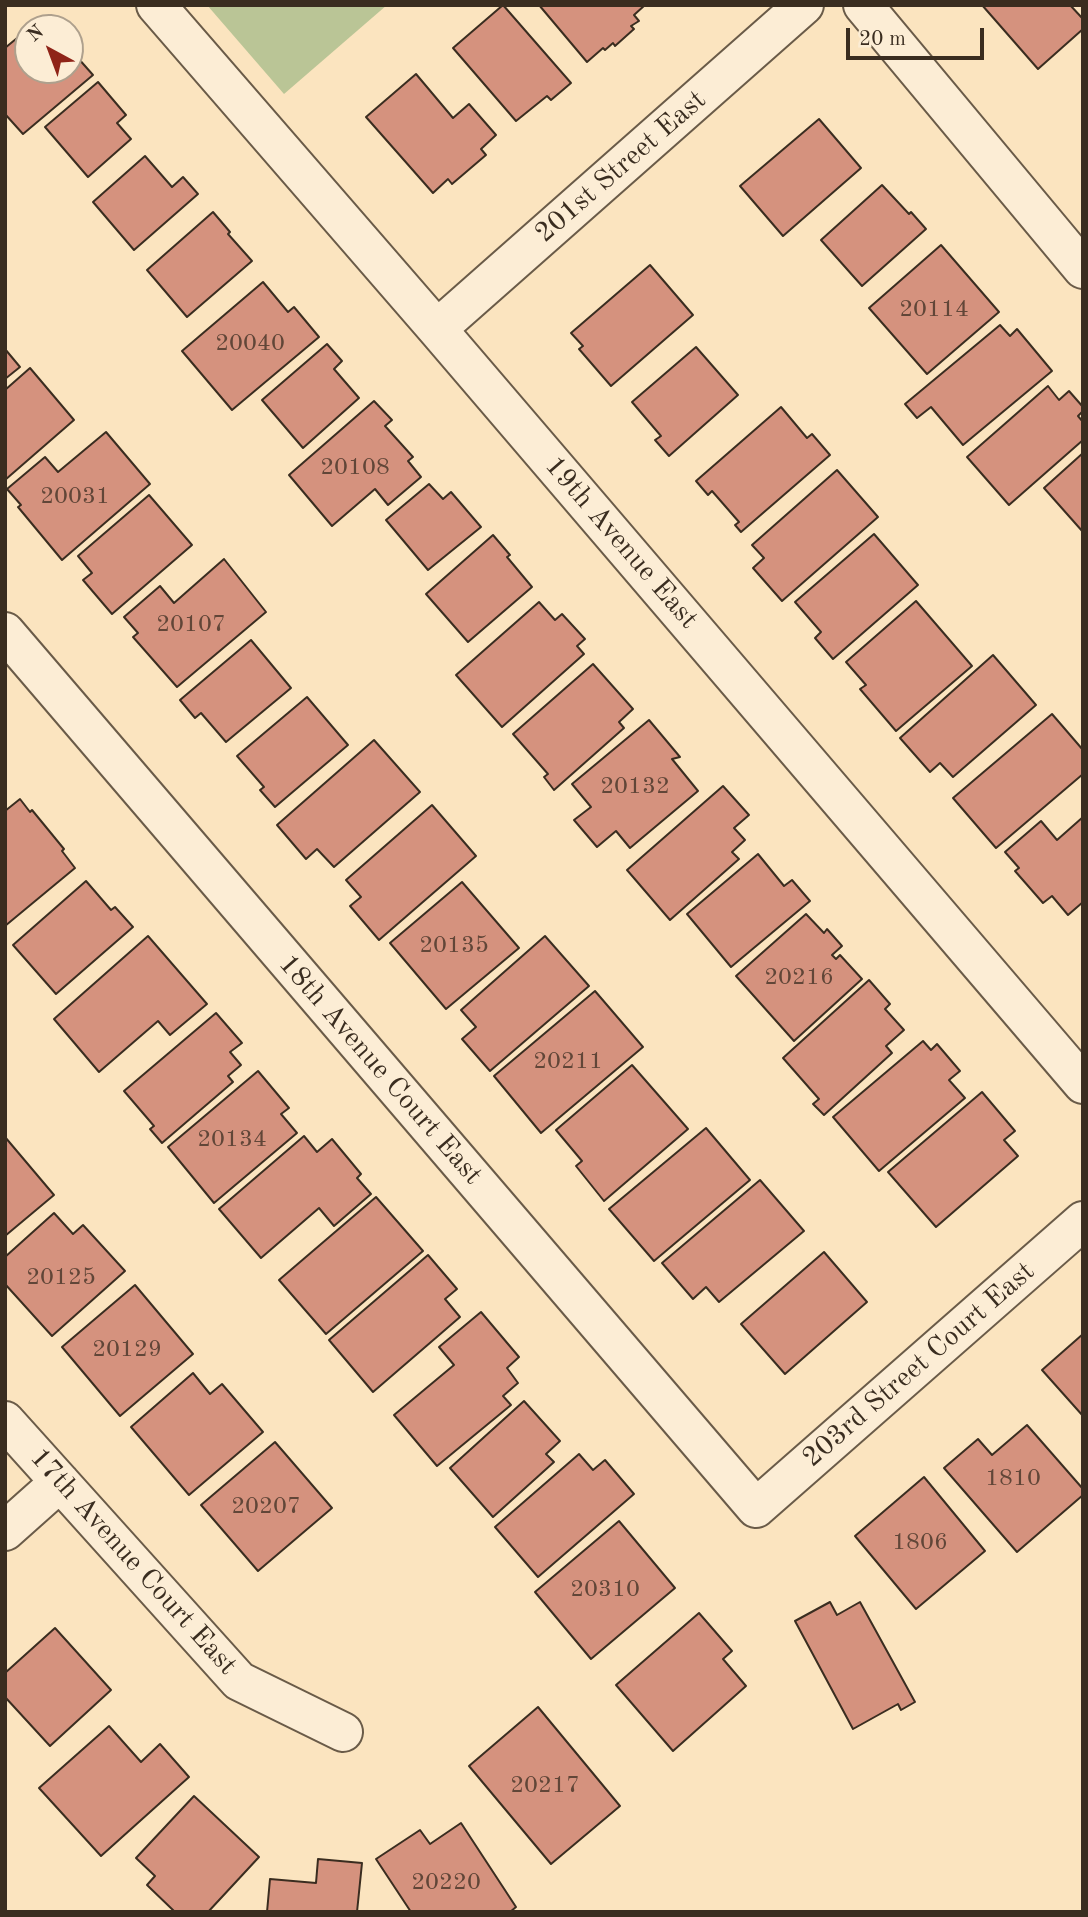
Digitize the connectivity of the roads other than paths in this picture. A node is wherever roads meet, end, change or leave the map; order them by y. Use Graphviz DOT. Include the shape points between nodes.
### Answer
graph roads {
  1 [pos="156,5"];
  2 [pos="804,5"];
  3 [pos="863,5"];
  4 [pos="1083,269"];
  5 [pos="438,328"];
  6 [pos="5,632"];
  7 [pos="1083,1084"];
  8 [pos="1083,1221"];
  9 [pos="5,1421"];
  10 [pos="60,1482"];
  11 [pos="755,1508"];
  12 [pos="5,1531"];
  13 [pos="342,1732"];
  1 -- 5 [label="street, 19th Avenue East"];
  2 -- 5 [label="street, 201st Street East"];
  3 -- 4 [label="street"];
  5 -- 7 [label="street, 19th Avenue East"];
  6 -- 11 [label="street, 18th Avenue Court East"];
  8 -- 11 [label="street, 203rd Street Court East"];
  9 -- 10 [label="street, 17th Avenue Court East"];
  10 -- 12 [label="street"];
  10 -- 13 [label="street, 17th Avenue Court East" via="239,1681"];
}
